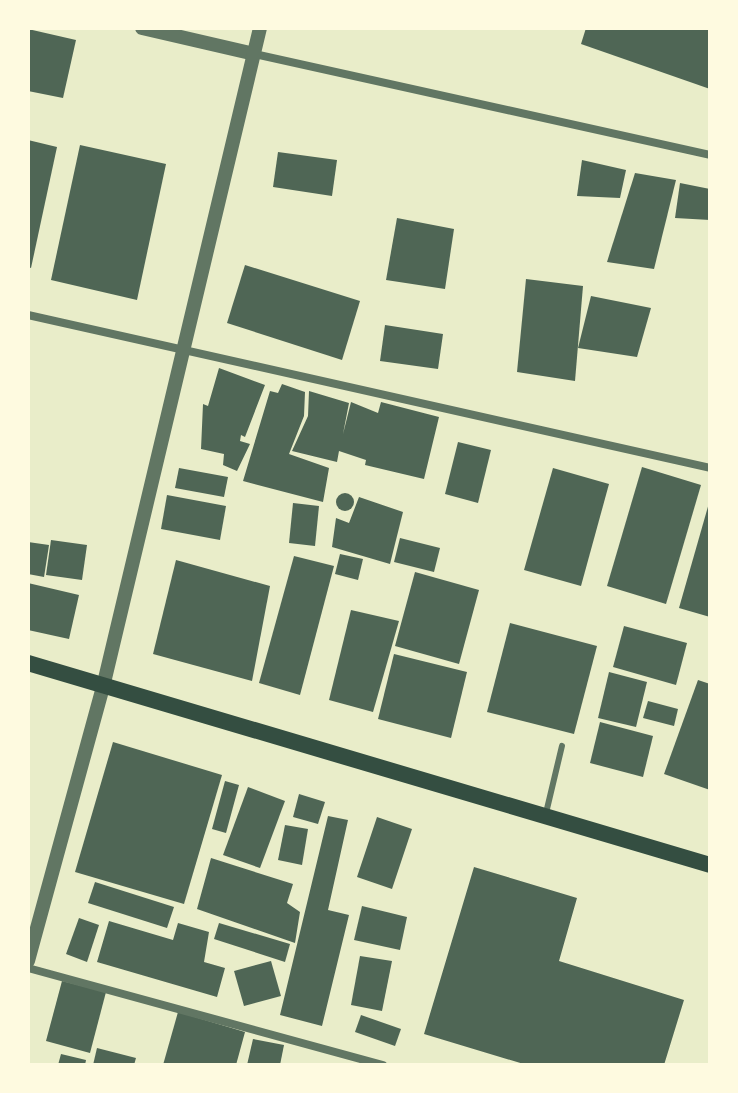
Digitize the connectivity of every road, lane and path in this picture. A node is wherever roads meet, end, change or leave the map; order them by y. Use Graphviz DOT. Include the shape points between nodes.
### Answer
graph roads {
  1 [pos="142,28"];
  2 [pos="260,28"];
  3 [pos="250,53"];
  4 [pos="710,155"];
  5 [pos="28,315"];
  6 [pos="185,347"];
  7 [pos="710,468"];
  8 [pos="28,663"];
  9 [pos="103,687"];
  10 [pos="562,746"];
  11 [pos="545,816"];
  12 [pos="710,865"];
  13 [pos="28,961"];
  14 [pos="28,968"];
  15 [pos="383,1065"];
  1 -- 3 [label="street"];
  2 -- 3 [label="street"];
  3 -- 4 [label="street"];
  3 -- 6 [label="street"];
  5 -- 6 [label="street"];
  6 -- 7 [label="street"];
  6 -- 9 [label="street"];
  8 -- 9 [label="main road"];
  9 -- 11 [label="main road"];
  9 -- 13 [label="street"];
  10 -- 11 [label="lane"];
  11 -- 12 [label="main road"];
  14 -- 15 [label="street"];
}
